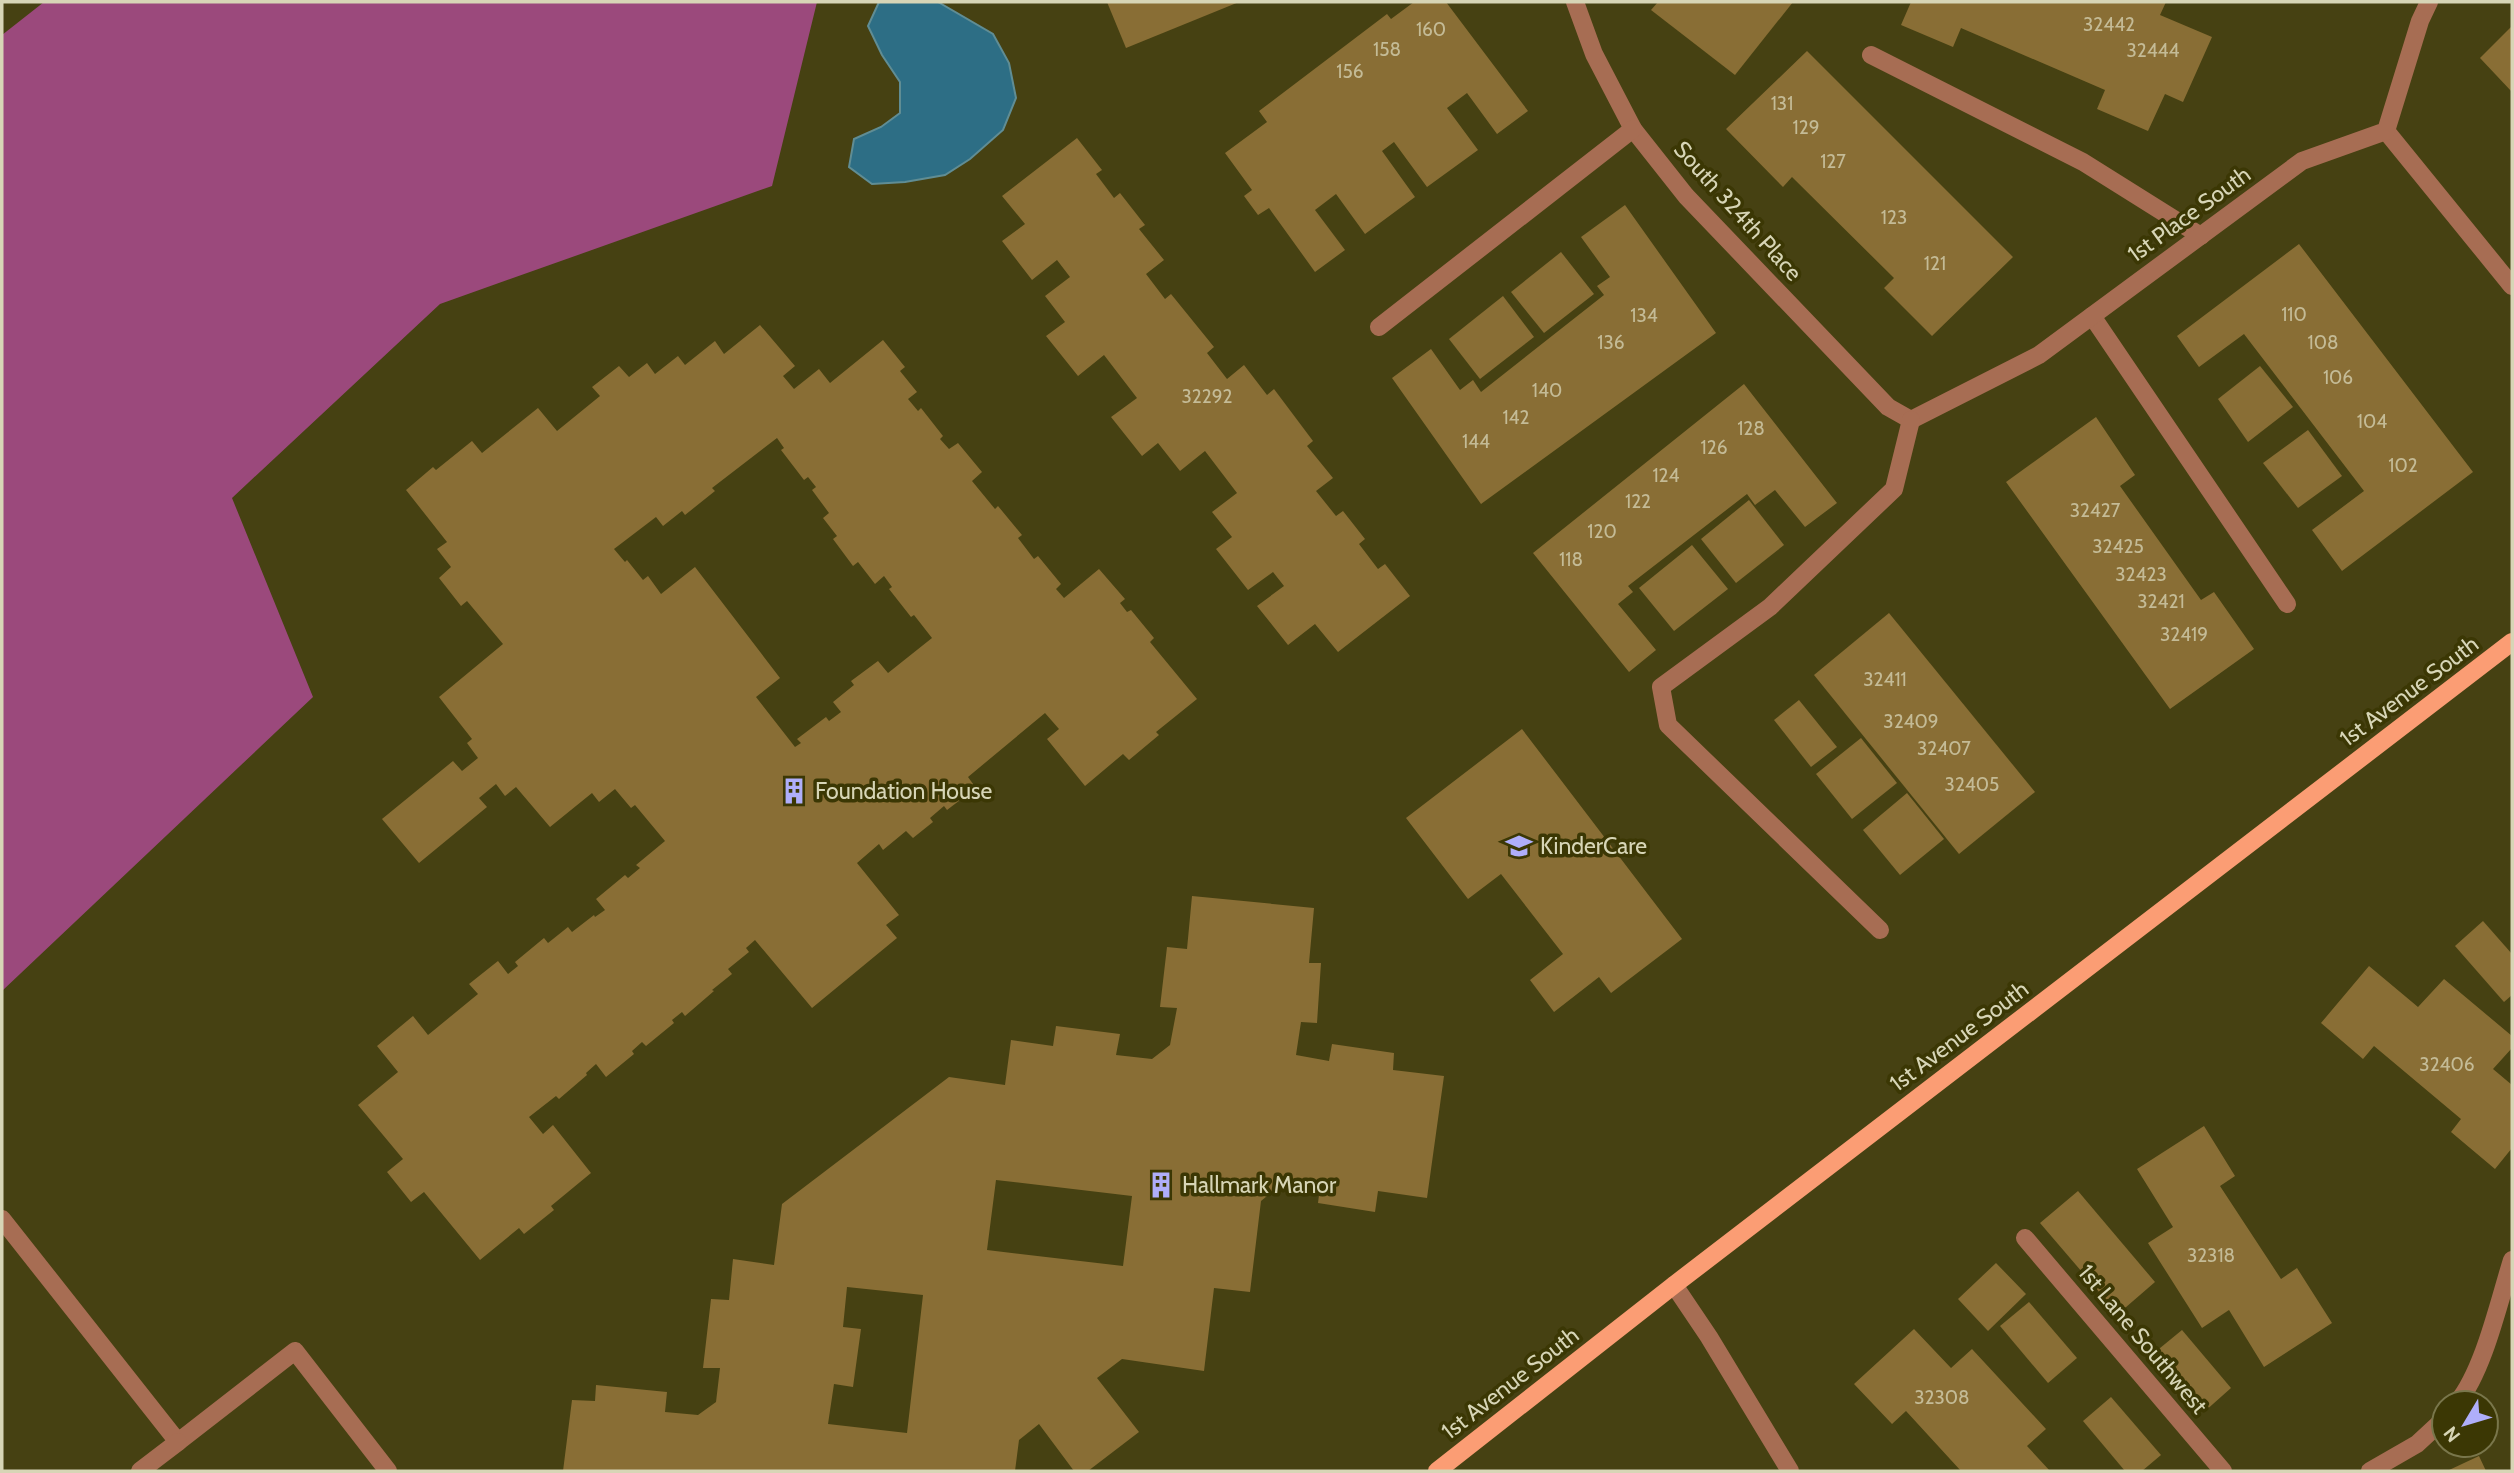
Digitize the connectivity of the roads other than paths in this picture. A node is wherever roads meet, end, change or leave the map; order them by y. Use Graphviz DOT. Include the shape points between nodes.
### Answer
graph roads {
  1 [pos="1575,2"];
  2 [pos="2429,2"];
  3 [pos="1871,55"];
  4 [pos="1633,129"];
  5 [pos="2386,131"];
  6 [pos="2201,236"];
  7 [pos="2512,286"];
  8 [pos="2092,316"];
  9 [pos="1379,327"];
  10 [pos="1911,420"];
  11 [pos="2287,604"];
  12 [pos="2512,642"];
  13 [pos="1880,930"];
  14 [pos="2,1219"];
  15 [pos="2025,1238"];
  16 [pos="2512,1260"];
  17 [pos="1674,1285"];
  18 [pos="2466,1389"];
  19 [pos="2430,1432"];
  20 [pos="178,1442"];
  21 [pos="140,1471"];
  22 [pos="388,1471"];
  23 [pos="1437,1471"];
  24 [pos="1790,1471"];
  25 [pos="2223,1471"];
  26 [pos="2370,1471"];
  1 -- 4 [label="street, South 324th Place" via="1594,54"];
  2 -- 5 [label="street"];
  3 -- 6 [label="street" via="2084,162"];
  4 -- 9 [label="street"];
  4 -- 10 [label="street, South 324th Place" via="1696,206 1888,407"];
  5 -- 6 [label="street, 1st Place South" via="2302,161"];
  5 -- 7 [label="street"];
  6 -- 8 [label="street, 1st Place South"];
  8 -- 10 [label="street, 1st Place South" via="2039,355"];
  8 -- 11 [label="street"];
  10 -- 13 [label="street" via="1894,489 1770,607 1661,687 1668,724"];
  12 -- 17 [label="main road, 1st Avenue South"];
  14 -- 20 [label="street"];
  15 -- 25 [label="street, 1st Lane Southwest"];
  16 -- 18 [label="street"];
  17 -- 23 [label="main road, 1st Avenue South"];
  17 -- 24 [label="street"];
  19 -- 26 [label="street"];
  20 -- 21 [label="street"];
  20 -- 22 [label="street" via="295,1352"];
}
